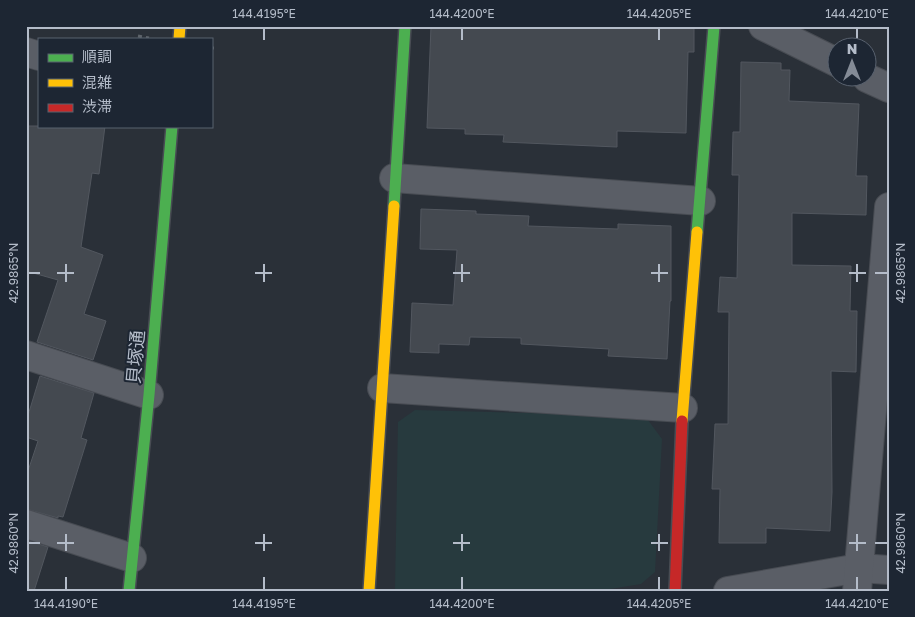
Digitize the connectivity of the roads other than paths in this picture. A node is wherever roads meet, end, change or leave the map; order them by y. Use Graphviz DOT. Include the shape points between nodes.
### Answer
graph roads {
  1 [pos="405,26"];
  2 [pos="714,26"];
  3 [pos="763,26"];
  4 [pos="26,52"];
  5 [pos="38,56"];
  6 [pos="828,58"];
  7 [pos="172,128"];
  8 [pos="394,178"];
  9 [pos="701,201"];
  10 [pos="889,207"];
  11 [pos="26,355"];
  12 [pos="382,388"];
  13 [pos="149,395"];
  14 [pos="683,408"];
  15 [pos="26,524"];
  16 [pos="132,558"];
  17 [pos="889,570"];
  18 [pos="858,579"];
  19 [pos="129,591"];
  20 [pos="369,591"];
  21 [pos="675,591"];
  22 [pos="728,591"];
  1 -- 8 [label="street"];
  2 -- 9 [label="street"];
  3 -- 6 [label="street"];
  4 -- 5 [label="street"];
  7 -- 13 [label="street, 貝塚通"];
  8 -- 9 [label="street"];
  8 -- 12 [label="street"];
  9 -- 14 [label="street"];
  10 -- 18 [label="street"];
  11 -- 13 [label="street"];
  12 -- 14 [label="street"];
  12 -- 20 [label="street"];
  13 -- 16 [label="street, 貝塚通"];
  14 -- 21 [label="street"];
  15 -- 16 [label="street"];
  16 -- 19 [label="street, 貝塚通"];
  17 -- 18 [label="street"];
  18 -- 22 [label="street"];
}
